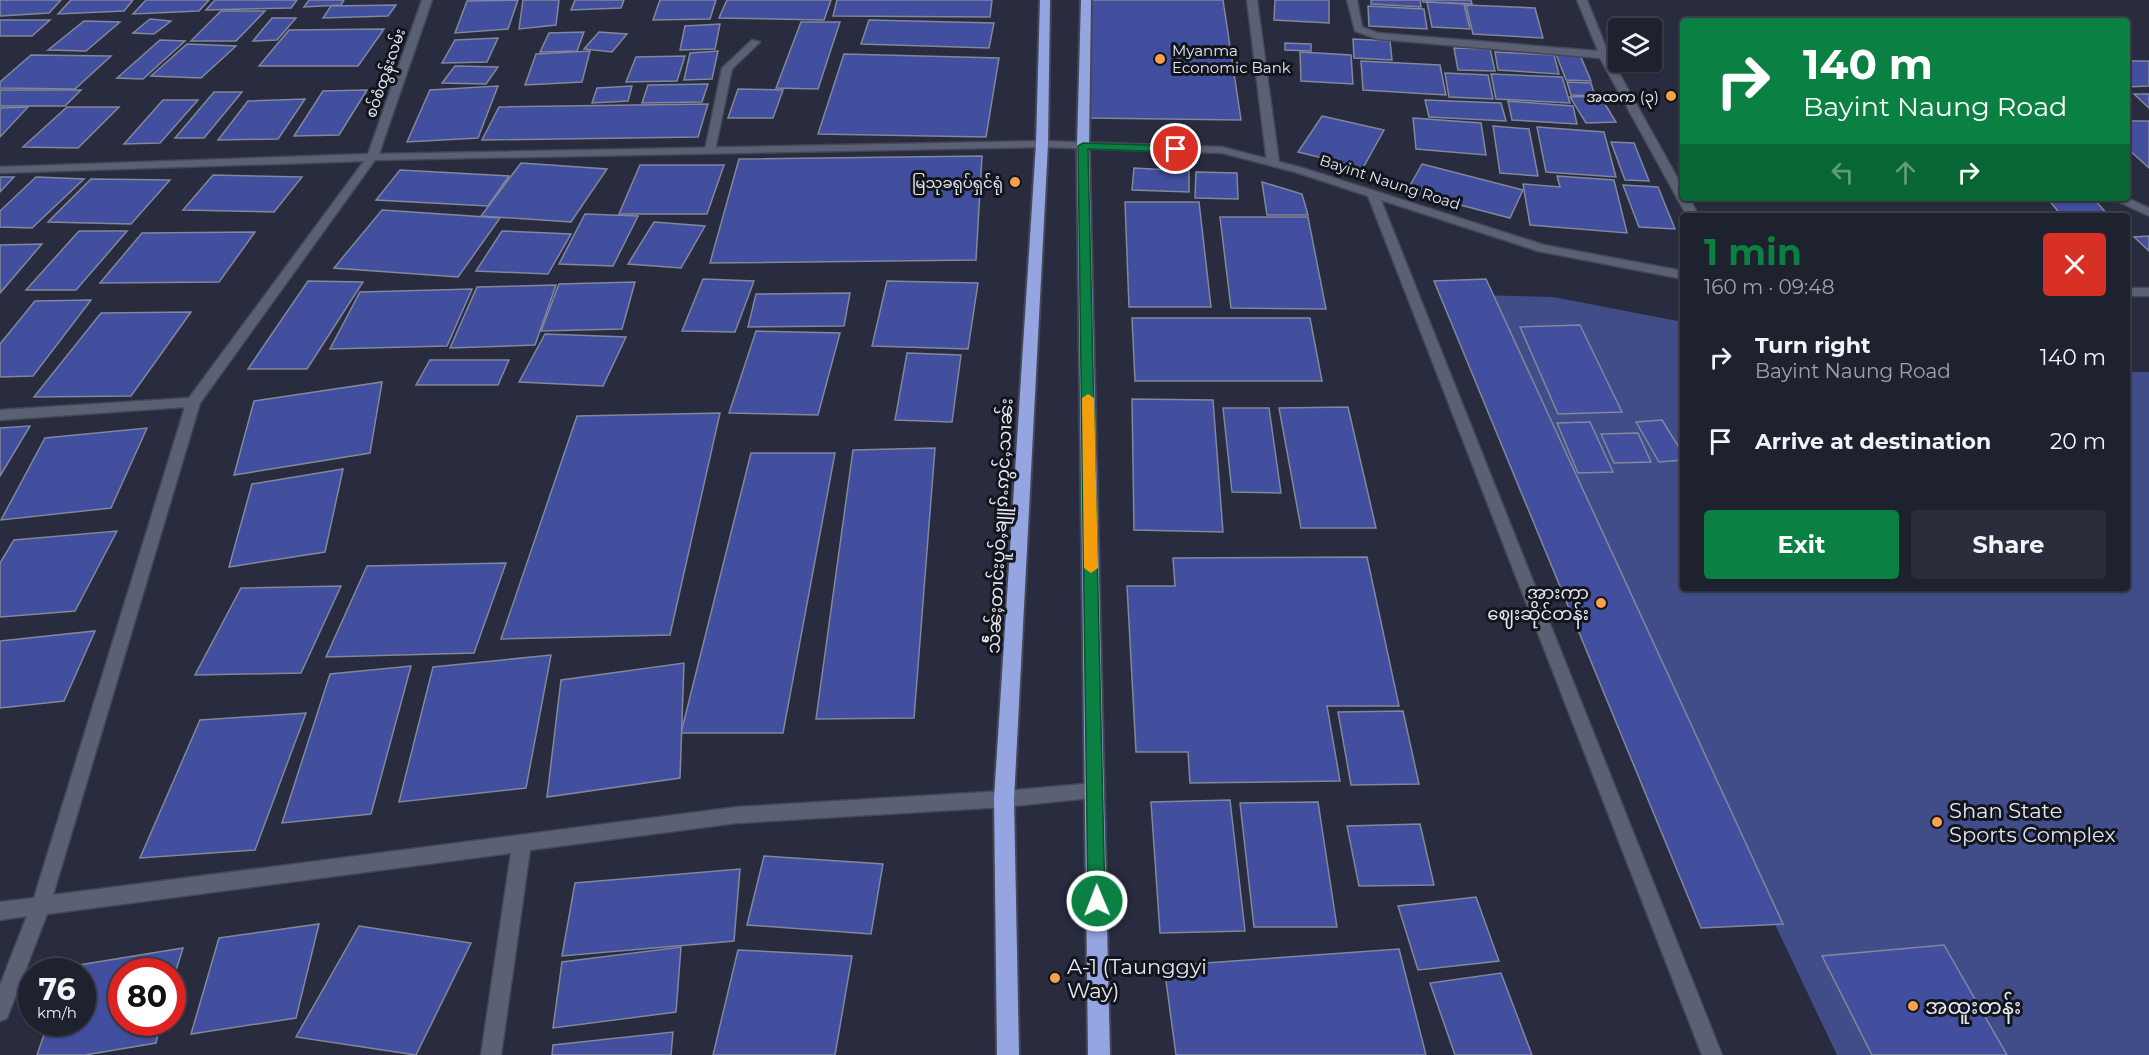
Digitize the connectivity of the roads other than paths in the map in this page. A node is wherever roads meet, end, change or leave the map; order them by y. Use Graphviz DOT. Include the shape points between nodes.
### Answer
graph roads {
  1 [pos="427,0"];
  2 [pos="1045,0"];
  3 [pos="1086,0"];
  4 [pos="1252,0"];
  5 [pos="1352,0"];
  6 [pos="1582,0"];
  7 [pos="755,42"];
  8 [pos="1604,55"];
  9 [pos="1042,144"];
  10 [pos="1083,146"];
  11 [pos="710,150"];
  12 [pos="372,156"];
  13 [pos="1273,163"];
  14 [pos="0,170"];
  15 [pos="1680,192"];
  16 [pos="1374,196"];
  17 [pos="2125,201"];
  18 [pos="2149,213"];
  19 [pos="1680,274"];
  20 [pos="2130,292"];
  21 [pos="2149,292"];
  22 [pos="194,402"];
  23 [pos="0,415"];
  24 [pos="1095,790"];
  25 [pos="1004,799"];
  26 [pos="522,843"];
  27 [pos="41,905"];
  28 [pos="0,911"];
  29 [pos="0,1011"];
  30 [pos="491,1055"];
  31 [pos="1008,1055"];
  32 [pos="1099,1055"];
  33 [pos="1712,1055"];
  1 -- 12 [label="street, စဝ်စံထွန်းလမ်း"];
  2 -- 9 [label="highway, သဵႅၼ်ႈတၢင်းပူဝ်ႇၶျူၵ်ႉဢွင်ႇသၢၼ်း"];
  3 -- 10 [label="highway"];
  4 -- 13 [label="street"];
  5 -- 8 [label="street" via="1358,29 1377,36"];
  6 -- 8 [label="street"];
  7 -- 11 [label="street" via="727,68"];
  8 -- 15 [label="street"];
  9 -- 10 [label="street, Bayint Naung Road"];
  9 -- 11 [label="street, Bayint Naung Road"];
  9 -- 25 [label="highway, သဵႅၼ်ႈတၢင်းပူဝ်ႇၶျူၵ်ႉဢွင်ႇသၢၼ်း"];
  10 -- 13 [label="street, Bayint Naung Road" via="1222,150"];
  10 -- 24 [label="highway"];
  11 -- 12 [label="street, Bayint Naung Road"];
  12 -- 14 [label="street, Bayint Naung Road"];
  12 -- 22 [label="street, စဝ်စံထွန်းလမ်း"];
  13 -- 16 [label="street, Bayint Naung Road"];
  16 -- 19 [label="street, Bayint Naung Road" via="1542,248"];
  16 -- 33 [label="street"];
  17 -- 18 [label="street"];
  20 -- 21 [label="street"];
  22 -- 23 [label="street"];
  22 -- 27 [label="street, စဝ်စံထွန်းလမ်း"];
  24 -- 25 [label="street"];
  24 -- 32 [label="highway"];
  25 -- 26 [label="street" via="737,815"];
  25 -- 31 [label="highway, သဵႅၼ်ႈတၢင်းပူဝ်ႇၶျူၵ်ႉဢွင်ႇသၢၼ်း"];
  26 -- 27 [label="street"];
  26 -- 30 [label="street"];
  27 -- 28 [label="street"];
  27 -- 29 [label="street, စဝ်စံထွန်းလမ်း"];
}
